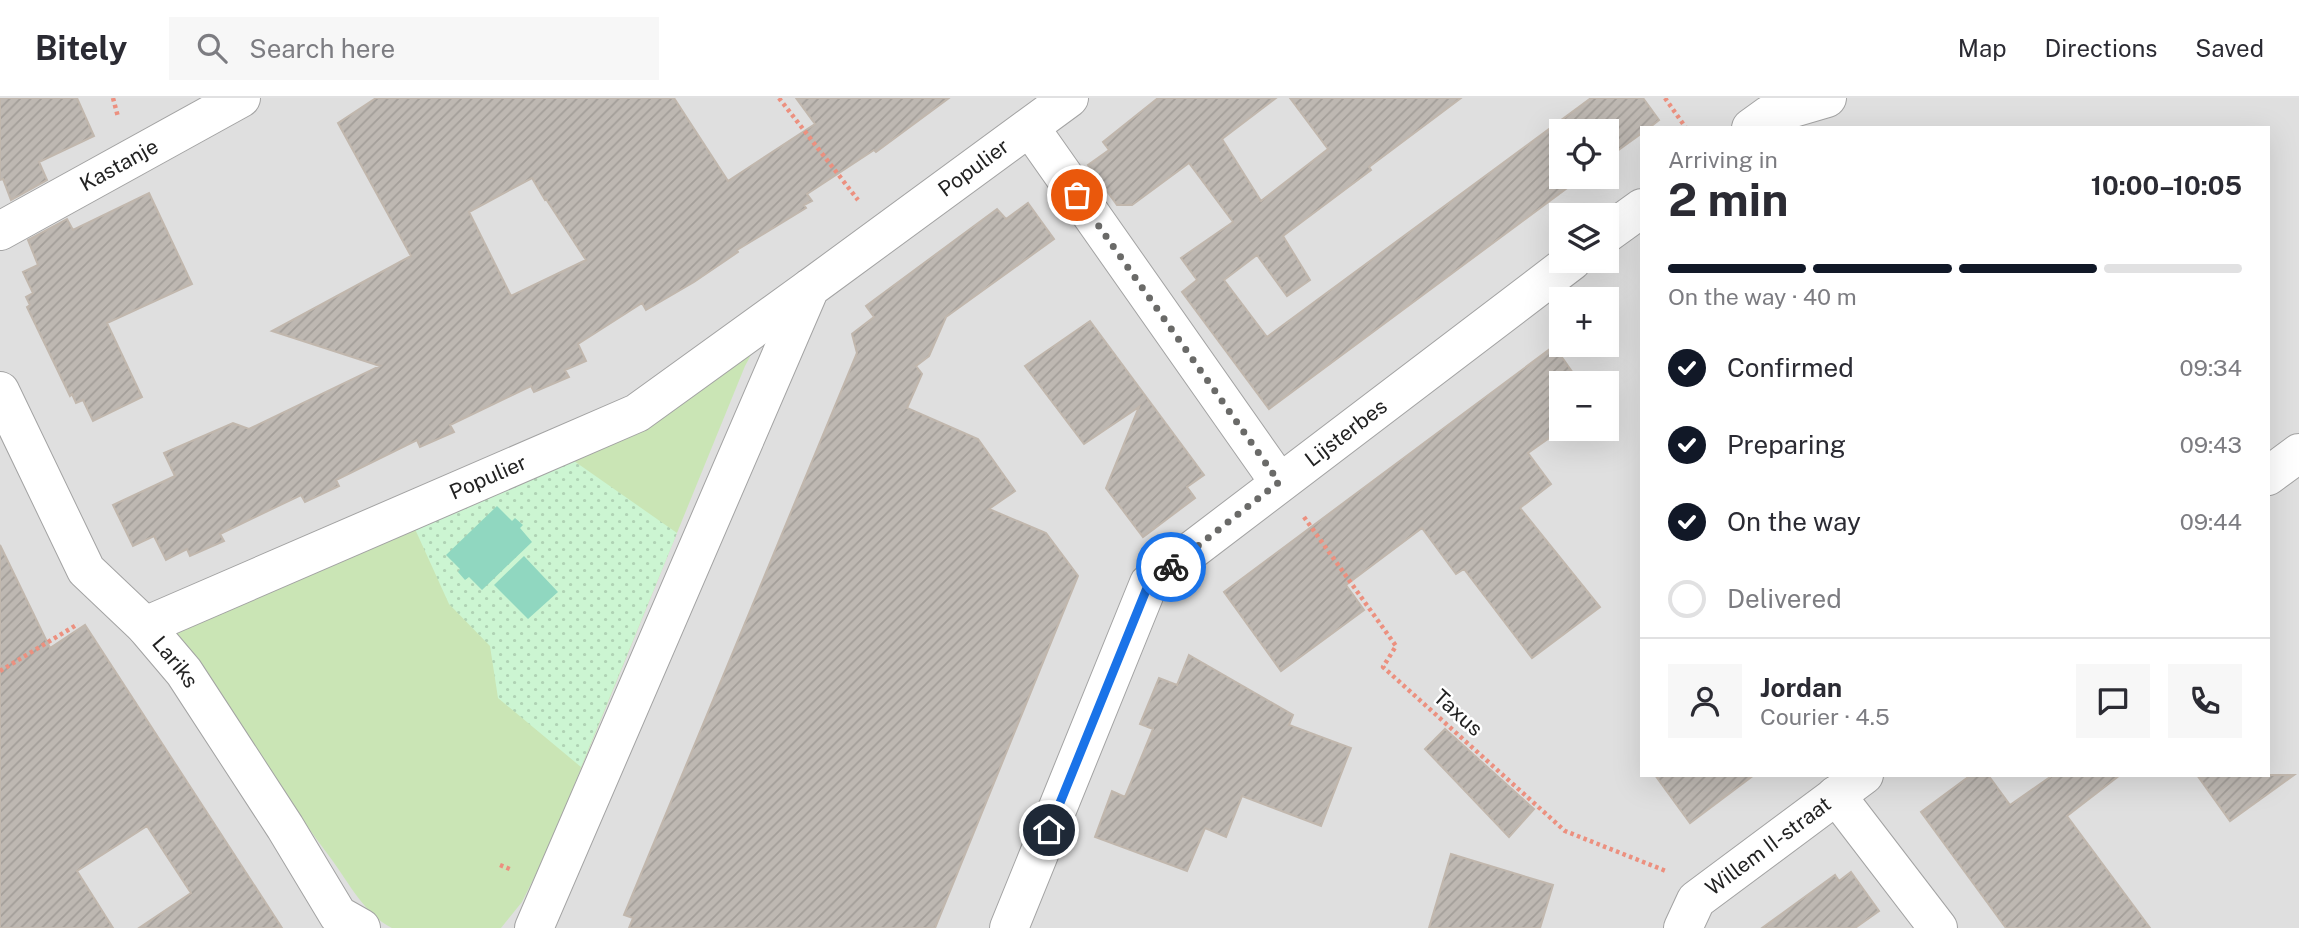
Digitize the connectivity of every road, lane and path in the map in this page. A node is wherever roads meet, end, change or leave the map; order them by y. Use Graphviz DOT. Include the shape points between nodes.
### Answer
graph roads {
  1 [pos="241,98"];
  2 [pos="779,98"];
  3 [pos="1069,98"];
  4 [pos="1665,98"];
  5 [pos="1827,98"];
  6 [pos="1685,126"];
  7 [pos="1754,126"];
  8 [pos="1031,129"];
  9 [pos="1640,209"];
  10 [pos="1619,225"];
  11 [pos="0,232"];
  12 [pos="885,234"];
  13 [pos="1556,273"];
  14 [pos="810,288"];
  15 [pos="0,391"];
  16 [pos="2299,453"];
  17 [pos="2270,475"];
  18 [pos="1279,482"];
  19 [pos="118,600"];
  20 [pos="145,626"];
  21 [pos="0,671"];
  22 [pos="1850,785"];
  23 [pos="1709,889"];
  24 [pos="361,928"];
  25 [pos="534,928"];
  26 [pos="1009,928"];
  27 [pos="1683,928"];
  28 [pos="1938,928"];
  1 -- 11 [label="street, Kastanje"];
  2 -- 12 [label="path"];
  3 -- 8 [label="street, Populier"];
  4 -- 6 [label="path"];
  5 -- 7 [label="street" via="1769,115"];
  8 -- 12 [label="street, Populier"];
  8 -- 18 [label="street"];
  9 -- 10 [label="street"];
  12 -- 14 [label="street, Populier"];
  13 -- 18 [label="street, Lijsterbes"];
  14 -- 20 [label="street, Populier" via="636,413"];
  14 -- 25 [label="street"];
  15 -- 19 [label="street, Lariks" via="86,570"];
  16 -- 17 [label="street"];
  18 -- 23 [label="path, Taxus" via="1396,646 1383,667 1565,831"];
  18 -- 26 [label="street, Lijsterbes" via="1149,583"];
  19 -- 20 [label="street, Lariks"];
  19 -- 21 [label="path"];
  20 -- 24 [label="street, Lariks" via="184,672 338,915"];
  22 -- 23 [label="street, Willem II-straat"];
  22 -- 28 [label="street"];
  23 -- 27 [label="street, Willem II-straat" via="1696,900"];
}
